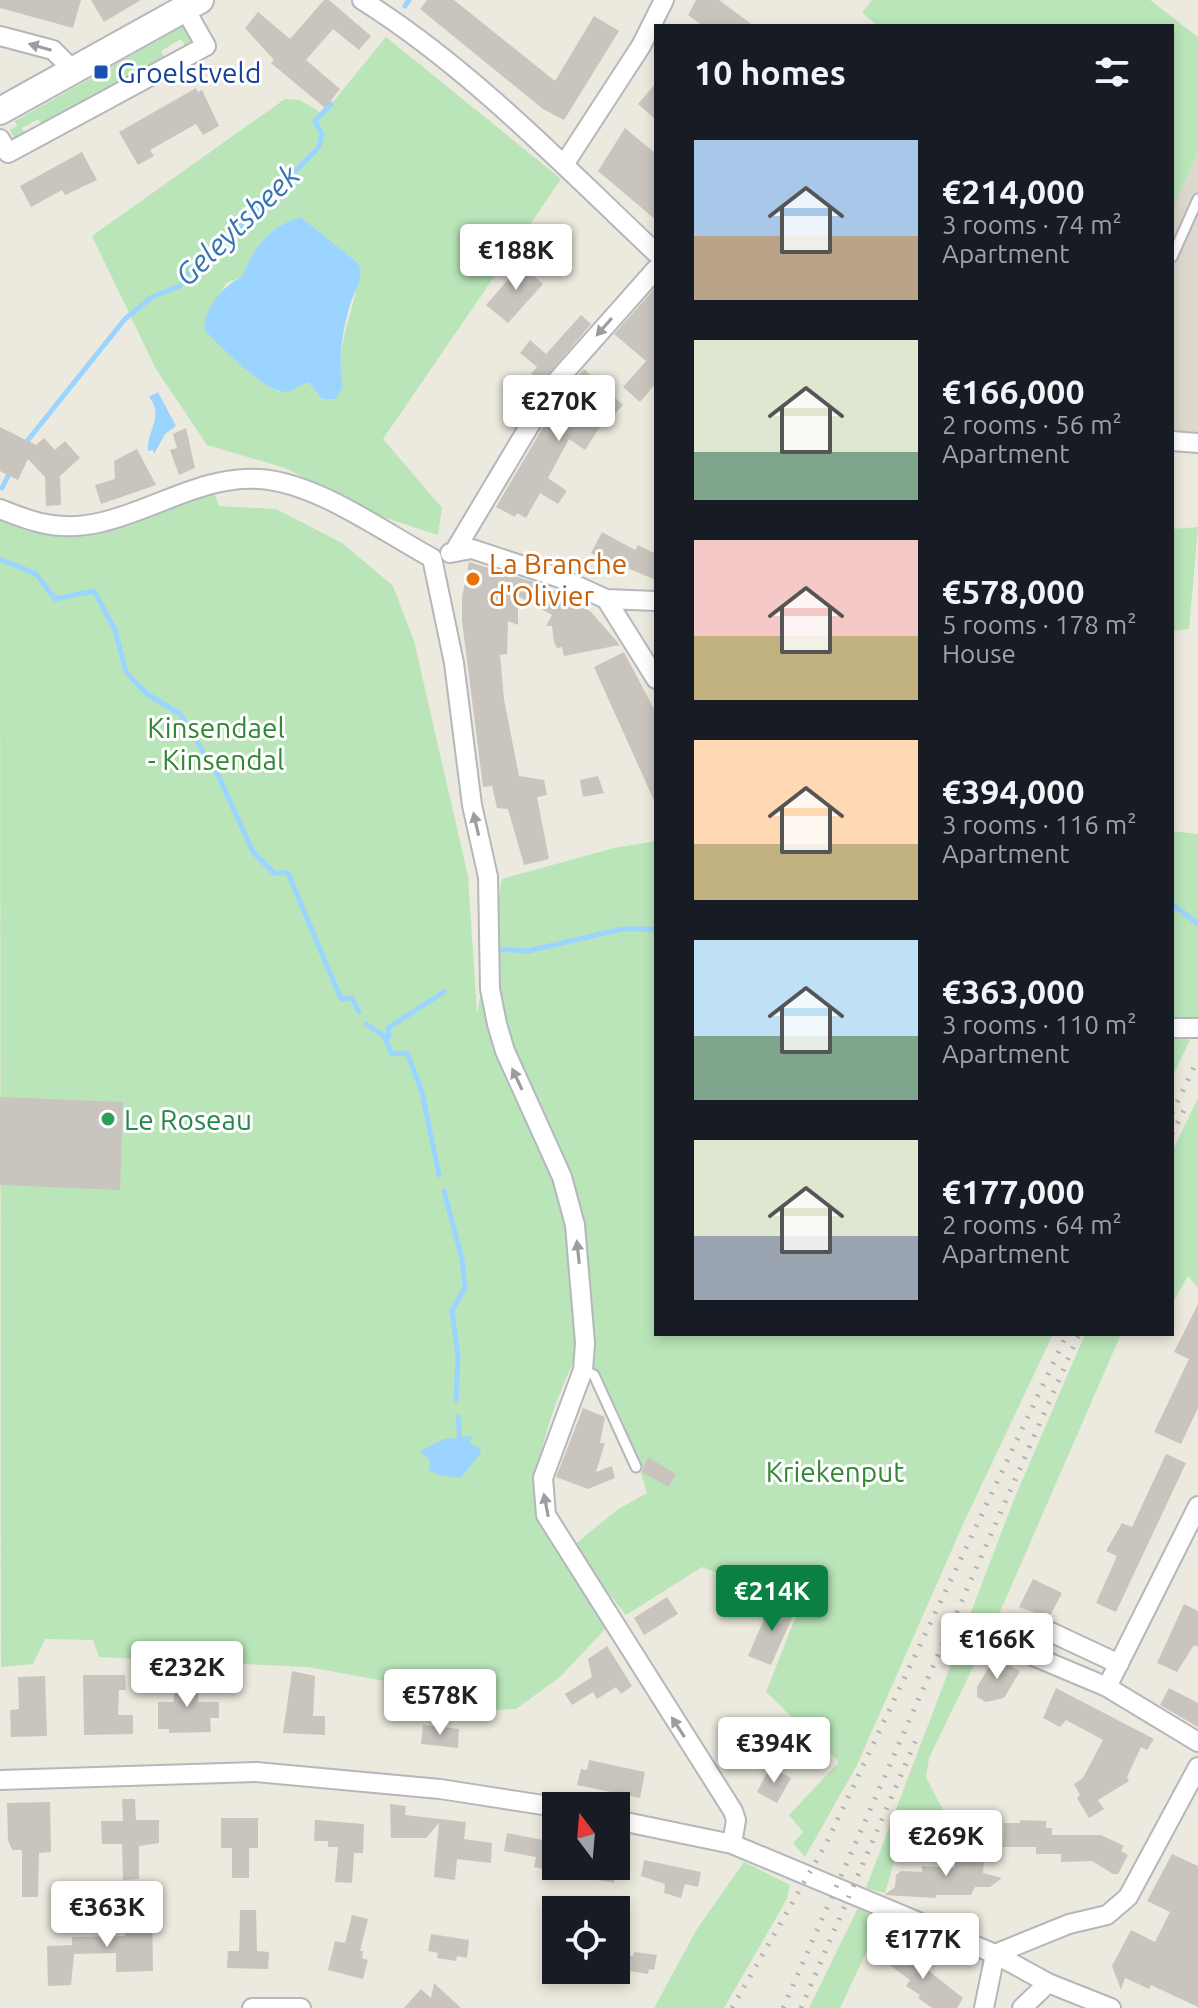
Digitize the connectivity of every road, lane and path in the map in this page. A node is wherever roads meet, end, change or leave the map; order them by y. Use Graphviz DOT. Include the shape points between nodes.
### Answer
graph roads {
  1 [pos="664,0"];
  2 [pos="369,1"];
  3 [pos="193,4"];
  4 [pos="656,24"];
  5 [pos="0,36"];
  6 [pos="651,38"];
  7 [pos="73,70"];
  8 [pos="0,111"];
  9 [pos="0,139"];
  10 [pos="565,163"];
  11 [pos="1198,199"];
  12 [pos="654,251"];
  13 [pos="1174,253"];
  14 [pos="654,271"];
  15 [pos="1174,441"];
  16 [pos="1198,443"];
  17 [pos="0,509"];
  18 [pos="454,552"];
  19 [pos="432,558"];
  20 [pos="606,599"];
  21 [pos="654,601"];
  22 [pos="654,676"];
  23 [pos="1174,1028"];
  24 [pos="1196,1028"];
  25 [pos="583,1370"];
  26 [pos="636,1467"];
  27 [pos="1198,1506"];
  28 [pos="1119,1664"];
  29 [pos="1107,1687"];
  30 [pos="1198,1742"];
  31 [pos="1198,1767"];
  32 [pos="0,1780"];
  33 [pos="542,1805"];
  34 [pos="630,1823"];
  35 [pos="732,1844"];
  36 [pos="995,1954"];
  37 [pos="1048,1983"];
  38 [pos="252,2008"];
  39 [pos="301,2008"];
  40 [pos="984,2008"];
  41 [pos="1022,2008"];
  42 [pos="1111,2008"];
  1 -- 4 [label="street"];
  2 -- 10 [label="street"];
  3 -- 7 [label="main road"];
  3 -- 9 [label="street" via="206,46 8,153"];
  7 -- 5 [label="street, one-way" via="53,50"];
  6 -- 10 [label="street"];
  7 -- 8 [label="main road"];
  10 -- 12 [label="street"];
  11 -- 13 [label="lane"];
  14 -- 18 [label="street, one-way" via="555,383"];
  15 -- 16 [label="street"];
  17 -- 19 [label="street" via="42,524 82,525 223,480 260,479 312,492"];
  18 -- 19 [label="street"];
  18 -- 20 [label="street" via="472,549"];
  25 -- 19 [label="street, one-way" via="585,1343 570,1201 505,1051 490,989 488,877"];
  20 -- 21 [label="street"];
  20 -- 22 [label="street"];
  23 -- 24 [label="street"];
  25 -- 26 [label="lane" via="594,1375"];
  35 -- 25 [label="street, one-way" via="733,1811 546,1515 543,1478"];
  27 -- 28 [label="street"];
  28 -- 29 [label="street"];
  28 -- 29 [label="street" via="1044,1629 1031,1655"];
  29 -- 30 [label="street"];
  31 -- 36 [label="street" via="1128,1897 1107,1915"];
  32 -- 33 [label="street" via="256,1772 440,1789"];
  34 -- 35 [label="street"];
  35 -- 36 [label="street"];
  36 -- 37 [label="street"];
  36 -- 40 [label="street"];
  37 -- 41 [label="street"];
  37 -- 42 [label="street"];
  38 -- 39 [label="street"];
}
